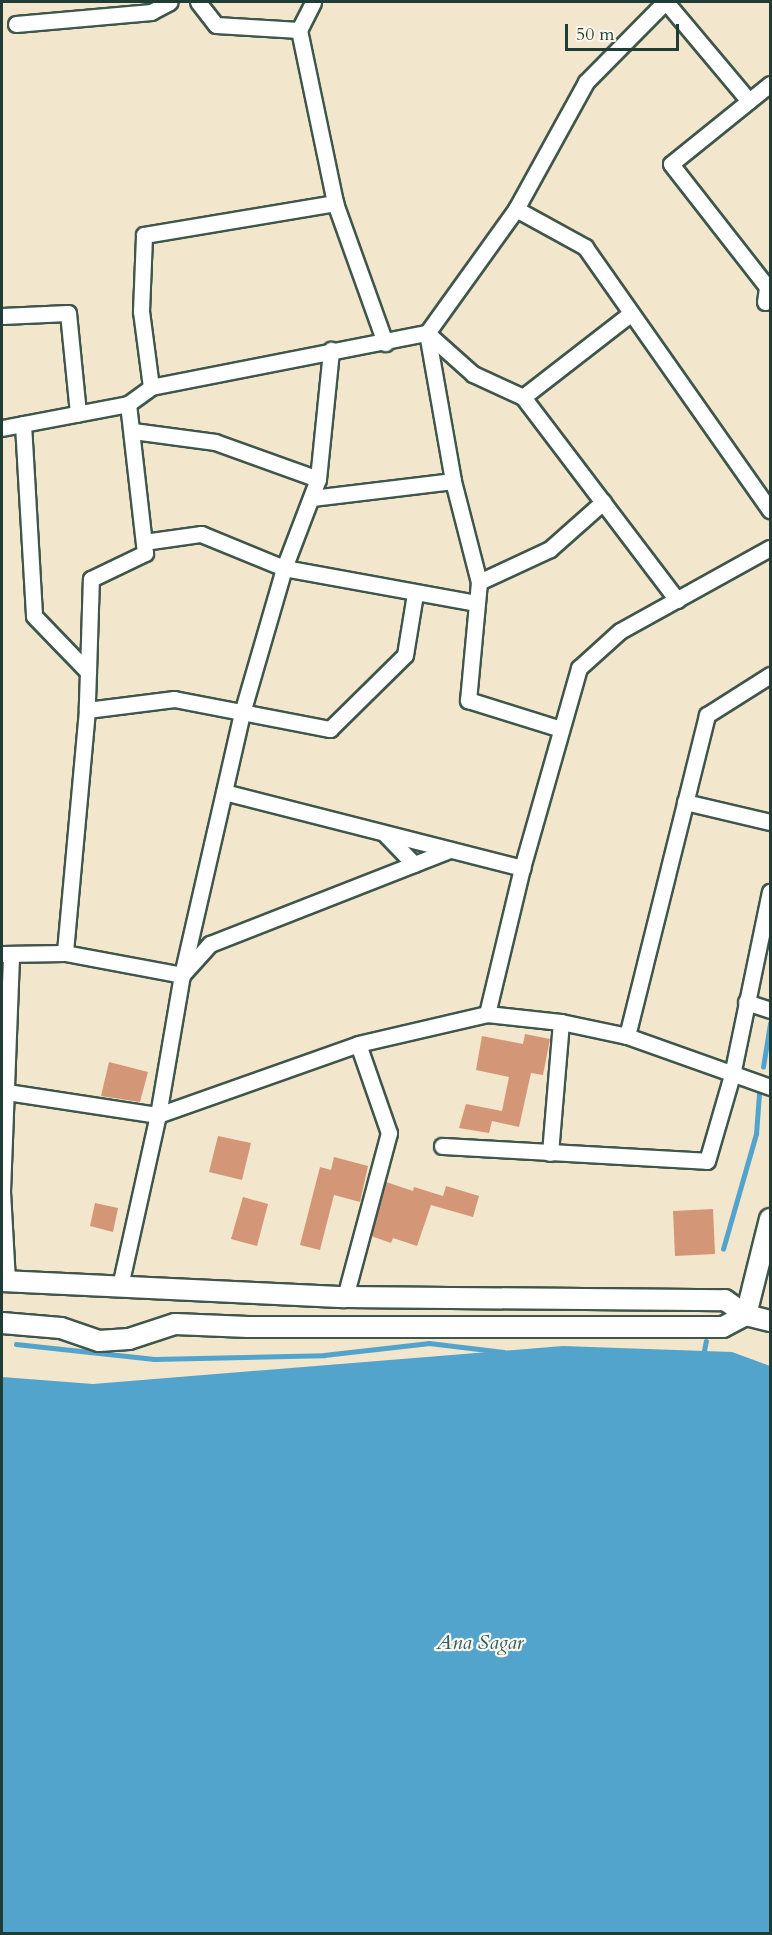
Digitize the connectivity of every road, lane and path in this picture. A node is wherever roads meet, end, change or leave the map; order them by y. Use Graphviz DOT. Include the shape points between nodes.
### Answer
graph roads {
  1 [pos="170,2"];
  2 [pos="199,2"];
  3 [pos="313,2"];
  4 [pos="666,2"];
  5 [pos="16,24"];
  6 [pos="299,30"];
  7 [pos="771,84"];
  8 [pos="749,102"];
  9 [pos="335,203"];
  10 [pos="516,208"];
  11 [pos="768,291"];
  12 [pos="630,314"];
  13 [pos="2,316"];
  14 [pos="427,333"];
  15 [pos="386,343"];
  16 [pos="331,350"];
  17 [pos="151,387"];
  18 [pos="524,397"];
  19 [pos="128,404"];
  20 [pos="78,414"];
  21 [pos="23,424"];
  22 [pos="2,428"];
  23 [pos="133,432"];
  24 [pos="318,480"];
  25 [pos="453,481"];
  26 [pos="312,498"];
  27 [pos="603,502"];
  28 [pos="771,510"];
  29 [pos="144,542"];
  30 [pos="771,548"];
  31 [pos="284,568"];
  32 [pos="479,582"];
  33 [pos="415,594"];
  34 [pos="677,600"];
  35 [pos="477,603"];
  36 [pos="88,672"];
  37 [pos="771,675"];
  38 [pos="87,710"];
  39 [pos="242,713"];
  40 [pos="561,729"];
  41 [pos="224,792"];
  42 [pos="685,802"];
  43 [pos="771,822"];
  44 [pos="384,834"];
  45 [pos="450,850"];
  46 [pos="414,864"];
  47 [pos="522,868"];
  48 [pos="771,892"];
  49 [pos="65,953"];
  50 [pos="6,954"];
  51 [pos="182,975"];
  52 [pos="746,1002"];
  53 [pos="771,1011"];
  54 [pos="487,1014"];
  55 [pos="561,1022"];
  56 [pos="627,1036"];
  57 [pos="358,1044"];
  58 [pos="732,1075"];
  59 [pos="771,1087"];
  60 [pos="7,1092"];
  61 [pos="158,1115"];
  62 [pos="442,1146"];
  63 [pos="550,1154"];
  64 [pos="771,1219"];
  65 [pos="4,1281"];
  66 [pos="120,1286"];
  67 [pos="345,1297"];
  68 [pos="696,1299"];
  69 [pos="746,1315"];
  70 [pos="771,1321"];
  71 [pos="2,1323"];
  72 [pos="692,1327"];
  1 -- 5 [label="street" via="151,12"];
  2 -- 6 [label="street" via="216,25"];
  3 -- 6 [label="street"];
  4 -- 8 [label="street"];
  4 -- 10 [label="street" via="586,82"];
  6 -- 9 [label="street"];
  7 -- 8 [label="street"];
  8 -- 11 [label="street" via="671,164"];
  9 -- 15 [label="street"];
  9 -- 17 [label="street" via="144,235 141,311"];
  10 -- 12 [label="street" via="585,247"];
  10 -- 14 [label="street"];
  12 -- 18 [label="street"];
  12 -- 28 [label="street"];
  13 -- 20 [label="street" via="68,313"];
  14 -- 15 [label="street"];
  14 -- 18 [label="street" via="473,374"];
  14 -- 25 [label="street"];
  15 -- 16 [label="street"];
  16 -- 17 [label="street"];
  16 -- 24 [label="street"];
  17 -- 19 [label="street"];
  18 -- 27 [label="street"];
  19 -- 20 [label="street"];
  19 -- 23 [label="street"];
  20 -- 21 [label="street"];
  21 -- 22 [label="street"];
  21 -- 36 [label="street" via="34,616"];
  23 -- 24 [label="street" via="214,442"];
  23 -- 29 [label="street"];
  24 -- 26 [label="street"];
  25 -- 26 [label="street"];
  25 -- 32 [label="street"];
  26 -- 31 [label="street"];
  27 -- 32 [label="street" via="550,549"];
  27 -- 34 [label="street"];
  29 -- 31 [label="street" via="201,534"];
  29 -- 36 [label="street" via="145,553 91,579"];
  30 -- 34 [label="street"];
  31 -- 33 [label="street"];
  31 -- 39 [label="street"];
  32 -- 35 [label="street"];
  33 -- 35 [label="street"];
  33 -- 39 [label="street" via="405,655 330,729"];
  34 -- 40 [label="street" via="620,631 579,669"];
  35 -- 40 [label="street" via="468,699"];
  36 -- 38 [label="street"];
  37 -- 42 [label="street" via="707,715"];
  38 -- 39 [label="street" via="174,699"];
  38 -- 49 [label="street"];
  39 -- 41 [label="street"];
  40 -- 47 [label="street"];
  41 -- 44 [label="street"];
  41 -- 51 [label="street"];
  42 -- 43 [label="street"];
  42 -- 56 [label="street"];
  44 -- 45 [label="street"];
  44 -- 46 [label="street"];
  45 -- 46 [label="street"];
  45 -- 47 [label="street"];
  46 -- 51 [label="street" via="210,944"];
  47 -- 54 [label="street"];
  48 -- 52 [label="street"];
  49 -- 50 [label="street"];
  49 -- 51 [label="street"];
  50 -- 60 [label="street"];
  51 -- 61 [label="street"];
  52 -- 53 [label="street"];
  52 -- 58 [label="street"];
  54 -- 55 [label="street"];
  54 -- 57 [label="street"];
  55 -- 56 [label="street"];
  55 -- 63 [label="street"];
  56 -- 58 [label="street"];
  57 -- 61 [label="street"];
  57 -- 67 [label="street" via="389,1134"];
  58 -- 59 [label="street"];
  58 -- 63 [label="street" via="707,1161"];
  60 -- 61 [label="street"];
  60 -- 65 [label="street" via="2,1191"];
  61 -- 66 [label="street"];
  62 -- 63 [label="street"];
  64 -- 69 [label="street"];
  65 -- 66 [label="street"];
  66 -- 67 [label="street"];
  67 -- 68 [label="street"];
  68 -- 69 [label="street" via="725,1300"];
  68 -- 72 [label="street"];
  69 -- 70 [label="street"];
  69 -- 72 [label="street" via="723,1327"];
  71 -- 72 [label="street" via="61,1328 99,1341 129,1340 174,1324"];
}
